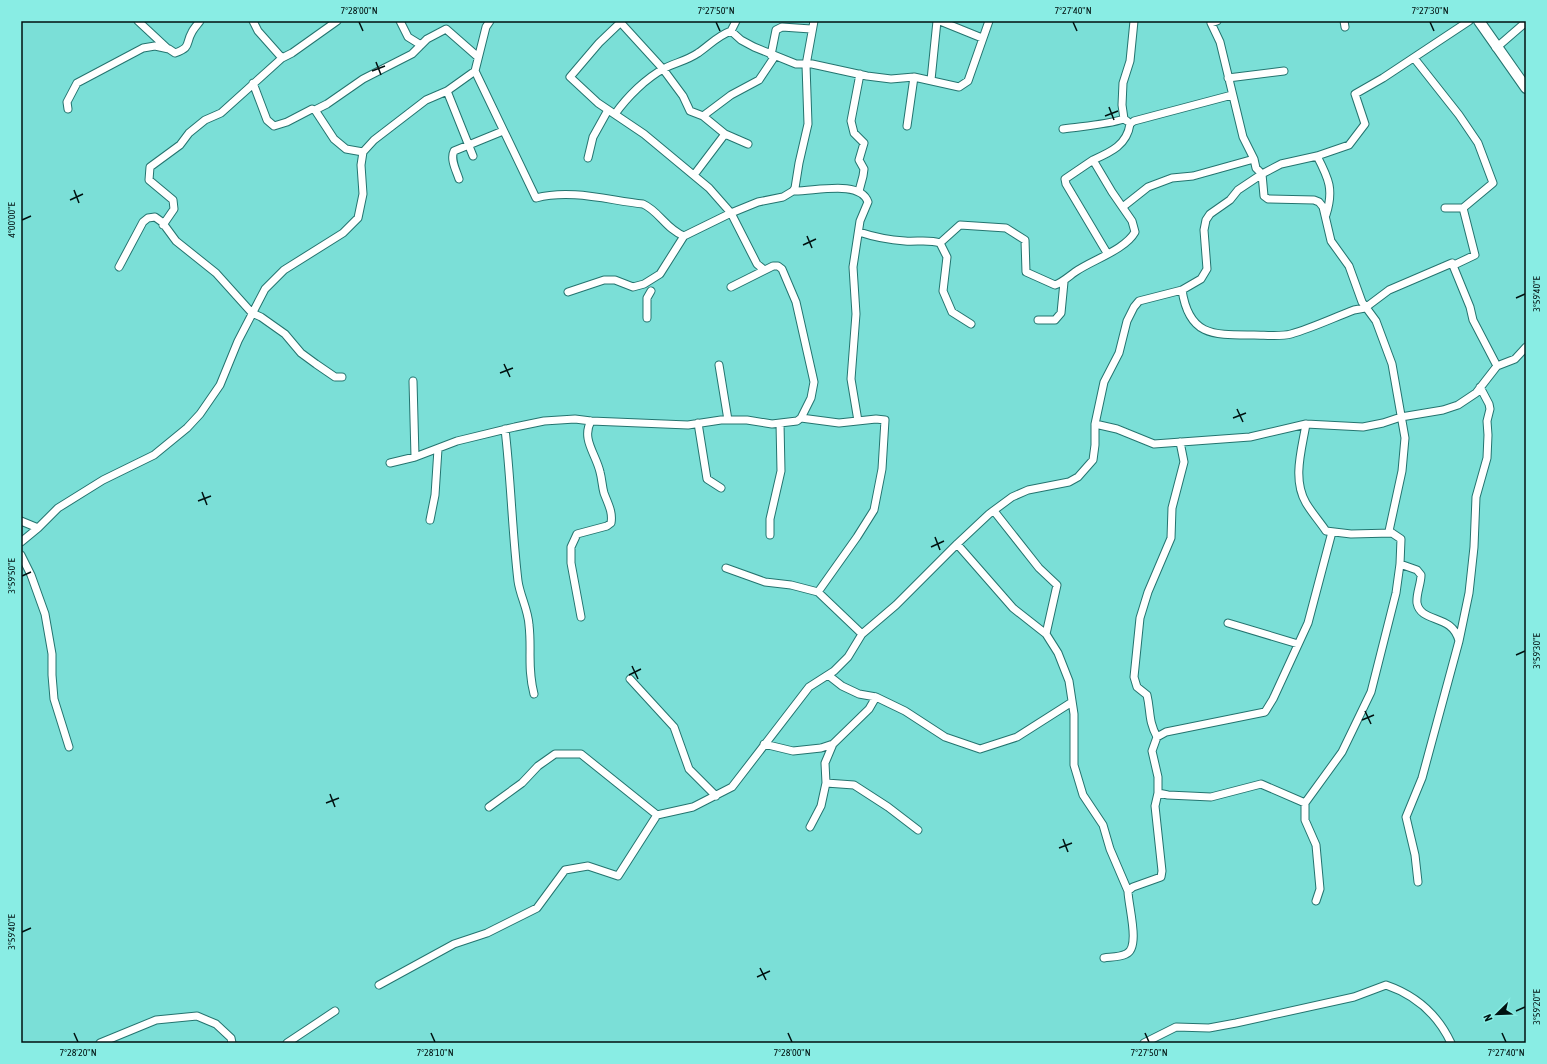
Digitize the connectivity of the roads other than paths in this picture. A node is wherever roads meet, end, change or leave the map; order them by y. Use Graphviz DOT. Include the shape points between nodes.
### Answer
graph roads {
  1 [pos="138,21"];
  2 [pos="200,21"];
  3 [pos="253,21"];
  4 [pos="337,21"];
  5 [pos="400,21"];
  6 [pos="490,21"];
  7 [pos="736,21"];
  8 [pos="814,21"];
  9 [pos="939,21"];
  10 [pos="989,21"];
  11 [pos="1134,21"];
  12 [pos="1469,21"];
  13 [pos="1479,21"];
  14 [pos="621,22"];
  15 [pos="1213,22"];
  16 [pos="1526,22"];
  17 [pos="811,29"];
  18 [pos="731,31"];
  19 [pos="982,38"];
  20 [pos="421,45"];
  21 [pos="1496,48"];
  22 [pos="169,49"];
  23 [pos="773,56"];
  24 [pos="282,58"];
  25 [pos="478,58"];
  26 [pos="1414,58"];
  27 [pos="806,65"];
  28 [pos="663,69"];
  29 [pos="475,71"];
  30 [pos="1284,71"];
  31 [pos="860,74"];
  32 [pos="914,78"];
  33 [pos="1228,78"];
  34 [pos="931,80"];
  35 [pos="252,83"];
  36 [pos="1526,88"];
  37 [pos="447,91"];
  38 [pos="1232,95"];
  39 [pos="68,109"];
  40 [pos="315,110"];
  41 [pos="612,112"];
  42 [pos="703,116"];
  43 [pos="1127,122"];
  44 [pos="907,126"];
  45 [pos="1063,129"];
  46 [pos="503,131"];
  47 [pos="725,134"];
  48 [pos="748,144"];
  49 [pos="469,146"];
  50 [pos="363,152"];
  51 [pos="473,156"];
  52 [pos="1318,156"];
  53 [pos="588,158"];
  54 [pos="1254,159"];
  55 [pos="1093,160"];
  56 [pos="1262,174"];
  57 [pos="694,175"];
  58 [pos="459,179"];
  59 [pos="793,191"];
  60 [pos="859,191"];
  61 [pos="1124,206"];
  62 [pos="1445,208"];
  63 [pos="1463,208"];
  64 [pos="731,213"];
  65 [pos="1326,215"];
  66 [pos="164,225"];
  67 [pos="858,232"];
  68 [pos="684,236"];
  69 [pos="940,243"];
  70 [pos="1107,253"];
  71 [pos="1454,265"];
  72 [pos="119,267"];
  73 [pos="763,269"];
  74 [pos="654,278"];
  75 [pos="1064,282"];
  76 [pos="644,284"];
  77 [pos="731,286"];
  78 [pos="1182,290"];
  79 [pos="651,291"];
  80 [pos="568,292"];
  81 [pos="1365,308"];
  82 [pos="252,313"];
  83 [pos="647,318"];
  84 [pos="1038,320"];
  85 [pos="971,324"];
  86 [pos="1526,347"];
  87 [pos="719,365"];
  88 [pos="1497,366"];
  89 [pos="342,377"];
  90 [pos="413,380"];
  91 [pos="1480,386"];
  92 [pos="1401,417"];
  93 [pos="801,418"];
  94 [pos="728,420"];
  95 [pos="591,421"];
  96 [pos="858,421"];
  97 [pos="698,423"];
  98 [pos="780,423"];
  99 [pos="1095,424"];
  100 [pos="1306,424"];
  101 [pos="505,430"];
  102 [pos="1180,442"];
  103 [pos="438,449"];
  104 [pos="415,457"];
  105 [pos="390,463"];
  106 [pos="721,488"];
  107 [pos="994,511"];
  108 [pos="430,520"];
  109 [pos="21,521"];
  110 [pos="38,528"];
  111 [pos="1332,532"];
  112 [pos="1392,532"];
  113 [pos="770,535"];
  114 [pos="21,542"];
  115 [pos="957,544"];
  116 [pos="21,555"];
  117 [pos="1400,564"];
  118 [pos="726,568"];
  119 [pos="818,592"];
  120 [pos="581,617"];
  121 [pos="1228,623"];
  122 [pos="862,634"];
  123 [pos="1046,634"];
  124 [pos="1459,641"];
  125 [pos="1298,644"];
  126 [pos="828,675"];
  127 [pos="630,679"];
  128 [pos="534,694"];
  129 [pos="876,697"];
  130 [pos="1072,702"];
  131 [pos="1157,737"];
  132 [pos="764,744"];
  133 [pos="833,744"];
  134 [pos="70,747"];
  135 [pos="826,783"];
  136 [pos="1158,793"];
  137 [pos="716,796"];
  138 [pos="1305,803"];
  139 [pos="488,807"];
  140 [pos="657,815"];
  141 [pos="810,827"];
  142 [pos="918,830"];
  143 [pos="1418,882"];
  144 [pos="1128,891"];
  145 [pos="1316,901"];
  146 [pos="1104,958"];
  147 [pos="379,985"];
  148 [pos="335,1011"];
  149 [pos="100,1043"];
  150 [pos="232,1043"];
  151 [pos="287,1043"];
  152 [pos="1144,1043"];
  153 [pos="1450,1043"];
  1 -- 22 [label="street"];
  2 -- 22 [label="street" via="184,49 175,52"];
  3 -- 24 [label="street"];
  4 -- 24 [label="street"];
  5 -- 20 [label="street" via="408,36"];
  6 -- 25 [label="street"];
  7 -- 18 [label="street"];
  8 -- 17 [label="street"];
  9 -- 19 [label="street"];
  9 -- 34 [label="street"];
  10 -- 19 [label="street"];
  11 -- 43 [label="street" via="1130,61 1123,83 1122,105"];
  12 -- 26 [label="street"];
  13 -- 21 [label="street"];
  14 -- 28 [label="street"];
  14 -- 41 [label="street" via="599,43 570,78"];
  15 -- 33 [label="street"];
  16 -- 21 [label="street"];
  17 -- 23 [label="street" via="782,27 776,30"];
  17 -- 27 [label="street"];
  18 -- 23 [label="street" via="741,40"];
  18 -- 28 [label="street" via="721,35 698,53"];
  19 -- 34 [label="street" via="971,74 964,85 953,86"];
  20 -- 25 [label="street" via="446,29"];
  20 -- 40 [label="street" via="412,54 363,79"];
  21 -- 36 [label="street"];
  22 -- 39 [label="street" via="155,46 142,48 77,83 67,102"];
  23 -- 27 [label="street"];
  23 -- 42 [label="street" via="759,80 731,95"];
  24 -- 35 [label="street"];
  25 -- 29 [label="street"];
  26 -- 52 [label="street" via="1355,94 1365,124 1350,145"];
  26 -- 63 [label="street" via="1478,143 1493,183"];
  27 -- 31 [label="street"];
  27 -- 59 [label="street" via="808,124"];
  28 -- 41 [label="street"];
  28 -- 42 [label="street" via="683,96 690,111"];
  29 -- 37 [label="street"];
  29 -- 46 [label="street"];
  30 -- 33 [label="street"];
  31 -- 32 [label="street" via="891,79"];
  31 -- 60 [label="street" via="851,122 854,133 864,143 859,160 864,169"];
  32 -- 34 [label="street"];
  32 -- 44 [label="street"];
  33 -- 38 [label="street"];
  35 -- 40 [label="street" via="267,120 274,126 288,122 312,109"];
  35 -- 66 [label="street" via="221,113 205,120 189,133 180,145 150,167 149,180 173,200 174,209"];
  37 -- 49 [label="street"];
  37 -- 50 [label="street" via="426,100 374,140"];
  38 -- 43 [label="street"];
  38 -- 54 [label="street" via="1243,137"];
  40 -- 50 [label="street" via="334,139 346,149"];
  41 -- 53 [label="street" via="593,137"];
  41 -- 57 [label="street" via="644,134"];
  42 -- 47 [label="street"];
  43 -- 45 [label="street" via="1104,122"];
  43 -- 55 [label="street" via="1128,136 1112,152"];
  46 -- 49 [label="street"];
  46 -- 68 [label="street" via="536,198 551,194 568,194 643,204 650,207 667,226"];
  47 -- 48 [label="street"];
  47 -- 57 [label="street"];
  49 -- 51 [label="street"];
  49 -- 58 [label="street" via="454,151 452,155"];
  50 -- 82 [label="street" via="363,194 358,218 344,234 284,270 265,289"];
  52 -- 56 [label="street" via="1281,164"];
  52 -- 65 [label="street" via="1329,177 1330,201"];
  54 -- 56 [label="street" via="1256,168"];
  54 -- 61 [label="street" via="1193,176 1172,178 1148,187"];
  55 -- 61 [label="street" via="1120,204"];
  55 -- 70 [label="street" via="1065,178 1066,184"];
  56 -- 65 [label="street" via="1264,196 1268,199 1314,200 1319,202"];
  56 -- 78 [label="street" via="1210,214 1204,230 1207,269 1196,283"];
  57 -- 64 [label="street"];
  59 -- 60 [label="street" via="842,188"];
  59 -- 64 [label="street" via="783,197 758,202"];
  60 -- 67 [label="street" via="868,202"];
  61 -- 70 [label="street" via="1135,232 1125,243"];
  62 -- 63 [label="street"];
  63 -- 71 [label="street" via="1475,254"];
  64 -- 68 [label="street"];
  64 -- 73 [label="street" via="757,264"];
  65 -- 81 [label="street" via="1332,241 1348,266"];
  66 -- 72 [label="street" via="155,217 143,222"];
  66 -- 82 [label="street" via="176,241 216,273"];
  67 -- 69 [label="street" via="874,237"];
  67 -- 96 [label="street" via="853,267 856,314 851,379"];
  68 -- 74 [label="street" via="667,265"];
  69 -- 75 [label="street" via="960,225 1006,228 1025,240 1026,272 1055,285"];
  69 -- 85 [label="street" via="947,257 943,291 952,312"];
  70 -- 75 [label="street" via="1075,271"];
  71 -- 81 [label="street" via="1447,264 1389,290"];
  71 -- 88 [label="street" via="1473,320"];
  73 -- 77 [label="street"];
  73 -- 93 [label="street" via="778,266 782,269 796,302 814,382 811,398"];
  74 -- 76 [label="street"];
  74 -- 79 [label="street"];
  75 -- 84 [label="street" via="1061,313 1055,320"];
  76 -- 79 [label="street"];
  76 -- 80 [label="street" via="633,287 615,280 604,280"];
  78 -- 81 [label="street" via="1191,320 1201,328 1217,334 1290,335"];
  78 -- 99 [label="street" via="1139,301 1134,306 1127,321 1119,354 1104,382"];
  79 -- 83 [label="street"];
  81 -- 92 [label="street" via="1376,321 1392,364"];
  82 -- 89 [label="street" via="261,316 285,334 301,353 316,364 335,377"];
  82 -- 110 [label="street" via="220,385 188,428 154,455 103,480 58,508"];
  86 -- 88 [label="street" via="1515,358"];
  87 -- 94 [label="street"];
  88 -- 91 [label="street"];
  90 -- 104 [label="street"];
  91 -- 92 [label="street" via="1476,393 1458,405"];
  91 -- 124 [label="street" via="1490,410 1487,421 1487,458 1476,497 1469,593"];
  92 -- 100 [label="street" via="1363,427"];
  92 -- 112 [label="street" via="1405,438 1402,470 1389,531"];
  93 -- 96 [label="street" via="839,423"];
  93 -- 98 [label="street"];
  94 -- 97 [label="street"];
  94 -- 98 [label="street"];
  95 -- 97 [label="street"];
  95 -- 101 [label="street" via="544,421"];
  95 -- 120 [label="street" via="587,436 600,470 612,518 607,526 577,534 571,547 571,563"];
  96 -- 119 [label="street" via="885,420 882,469 874,510"];
  97 -- 106 [label="street" via="707,479"];
  98 -- 113 [label="street" via="781,471 770,519"];
  99 -- 102 [label="street" via="1117,429 1154,444"];
  99 -- 107 [label="street" via="1093,460 1078,477 1069,482 1028,490 1012,497"];
  100 -- 102 [label="street" via="1250,437"];
  100 -- 111 [label="street" via="1299,464 1300,488 1306,503 1326,531"];
  101 -- 103 [label="street" via="457,441"];
  101 -- 128 [label="street" via="520,595 528,612 530,626 529,676"];
  102 -- 131 [label="street" via="1184,462 1172,508 1171,538 1140,618 1134,677 1137,687 1148,695 1148,716"];
  103 -- 104 [label="street"];
  103 -- 108 [label="street" via="435,495"];
  104 -- 105 [label="street"];
  107 -- 115 [label="street"];
  107 -- 123 [label="street" via="1039,568 1057,585"];
  109 -- 110 [label="street"];
  110 -- 114 [label="street"];
  111 -- 112 [label="street"];
  111 -- 125 [label="street" via="1308,623"];
  112 -- 117 [label="street" via="1401,539"];
  115 -- 122 [label="street" via="896,605"];
  115 -- 123 [label="street" via="1013,608"];
  116 -- 134 [label="street" via="46,621 52,654 54,699"];
  117 -- 124 [label="street" via="1417,570 1421,575 1417,600 1420,610 1434,619 1449,624 1458,635"];
  117 -- 138 [label="street" via="1396,592 1370,692 1342,752"];
  118 -- 119 [label="street" via="765,582"];
  119 -- 122 [label="street"];
  121 -- 125 [label="street"];
  122 -- 126 [label="street" via="848,657"];
  123 -- 130 [label="street" via="1058,653 1069,681"];
  124 -- 143 [label="street" via="1422,778 1406,817"];
  125 -- 131 [label="street" via="1265,712 1166,732"];
  126 -- 129 [label="street" via="842,686 859,694"];
  126 -- 132 [label="street" via="809,686"];
  127 -- 137 [label="street" via="674,727 688,769"];
  129 -- 130 [label="street" via="905,711 945,737 980,749 1017,737"];
  129 -- 133 [label="street" via="869,709"];
  130 -- 144 [label="street" via="1074,764 1078,780 1083,795 1103,825"];
  131 -- 136 [label="street" via="1152,751 1158,777"];
  132 -- 133 [label="street" via="793,751"];
  132 -- 137 [label="street" via="732,787"];
  133 -- 135 [label="street" via="825,763"];
  135 -- 141 [label="street" via="821,806"];
  135 -- 142 [label="street" via="854,785 888,806"];
  136 -- 138 [label="street" via="1211,797 1261,784"];
  136 -- 144 [label="street" via="1155,806 1161,878"];
  137 -- 140 [label="street" via="693,807"];
  138 -- 145 [label="street" via="1305,820 1316,845 1320,889"];
  139 -- 140 [label="street" via="522,783 538,766 555,754 581,754"];
  140 -- 147 [label="street" via="618,876 588,866 565,870 538,908 487,933 454,944"];
  144 -- 146 [label="street" via="1134,941 1132,949 1126,954"];
  148 -- 151 [label="street"];
  149 -- 150 [label="street" via="156,1020 197,1016 216,1024 231,1038"];
  152 -- 153 [label="street" via="1176,1027 1209,1028 1236,1023 1354,997 1386,985 1408,994 1431,1013 1445,1031"];
}
